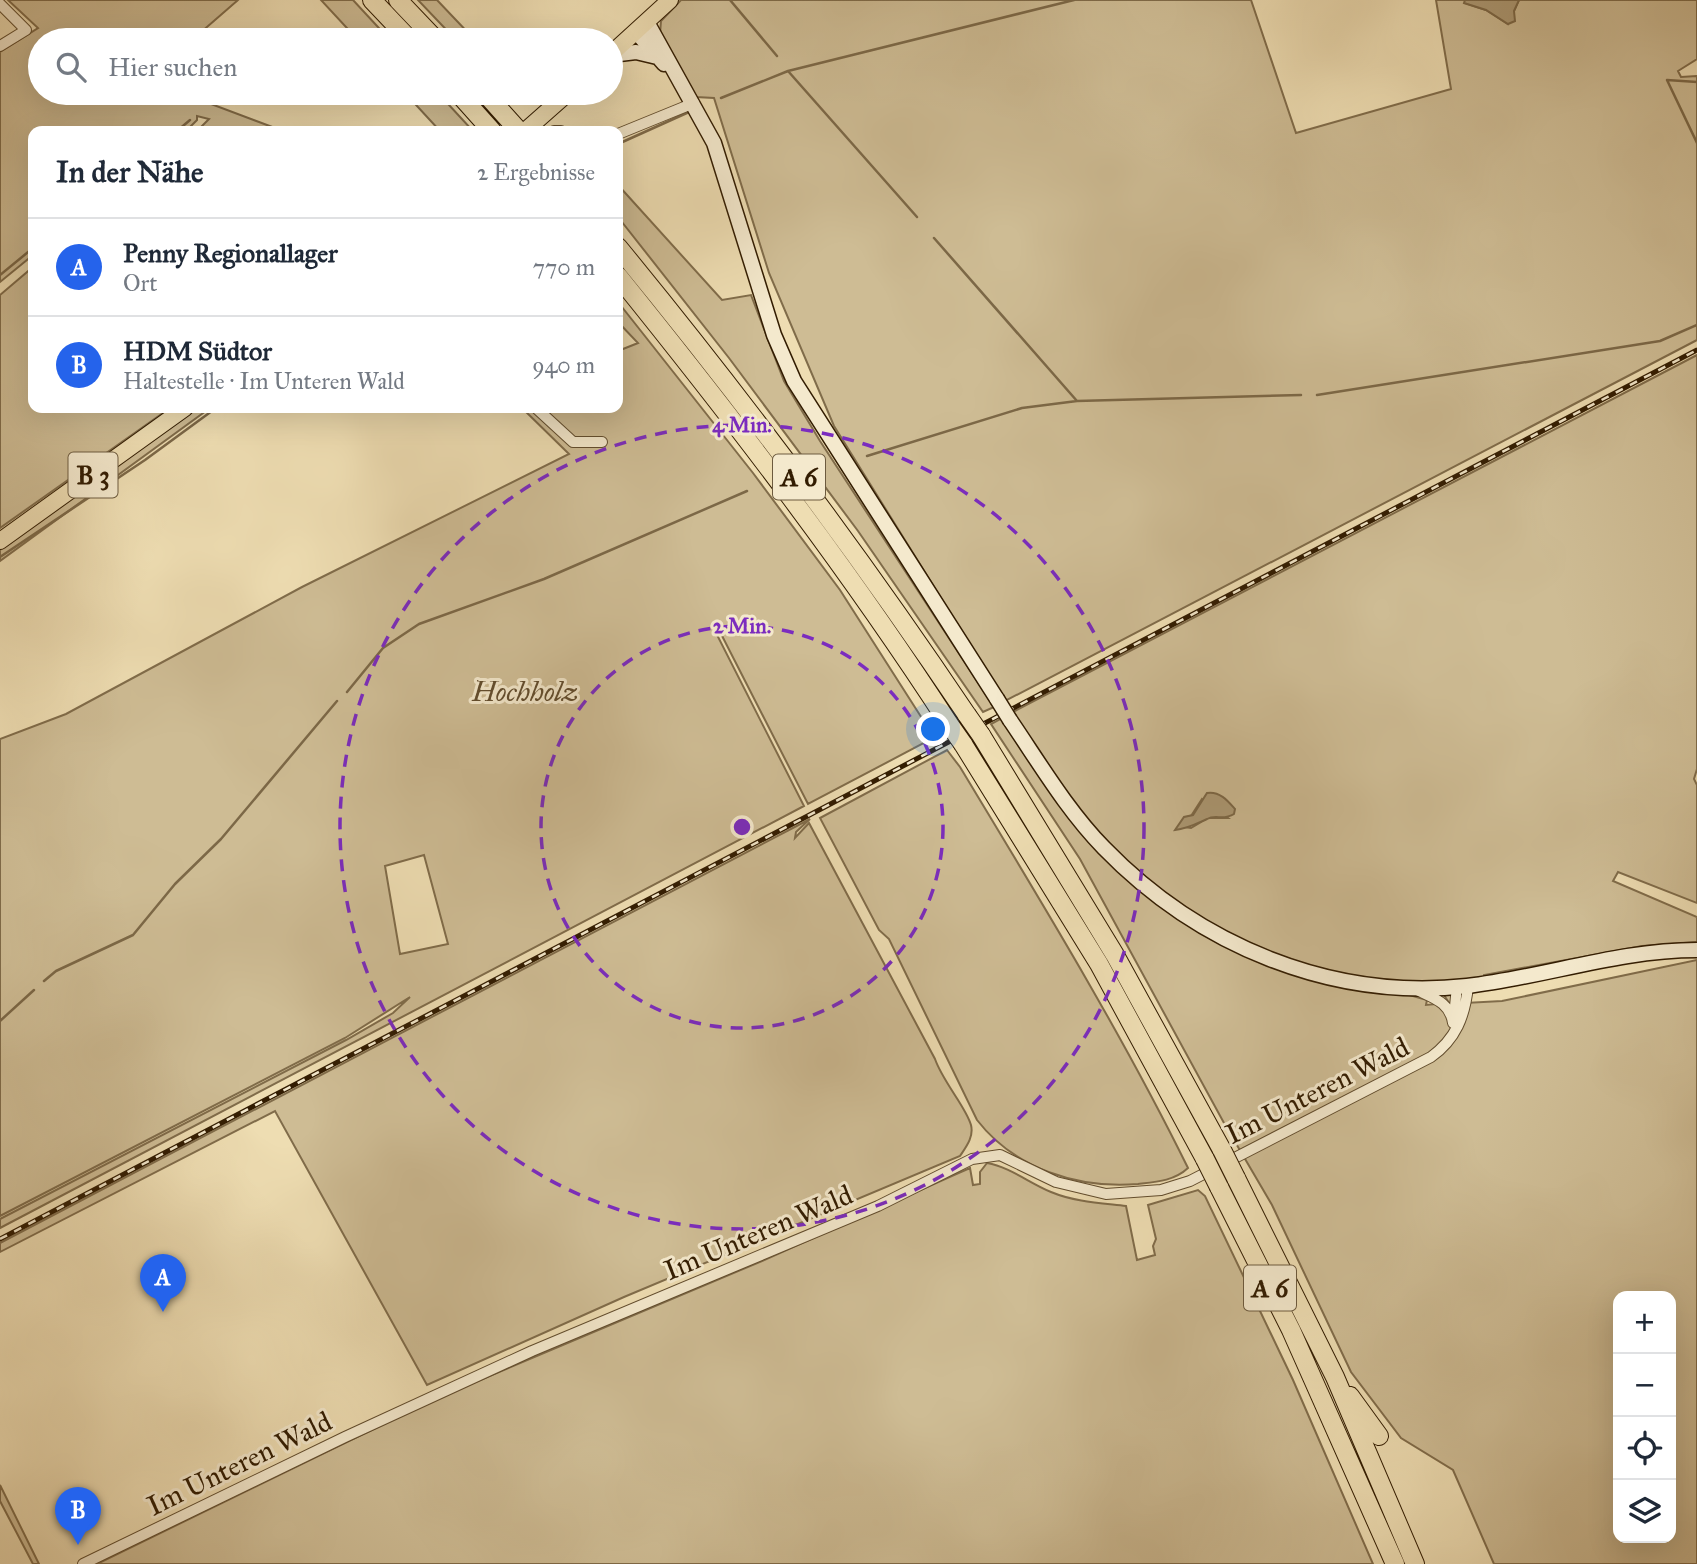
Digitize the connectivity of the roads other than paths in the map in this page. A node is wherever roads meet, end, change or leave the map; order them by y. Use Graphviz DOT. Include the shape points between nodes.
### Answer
graph roads {
  1 [pos="372,0"];
  2 [pos="398,0"];
  3 [pos="670,0"];
  4 [pos="0,4"];
  5 [pos="641,27"];
  6 [pos="399,28"];
  7 [pos="425,28"];
  8 [pos="623,44"];
  9 [pos="0,46"];
  10 [pos="623,54"];
  11 [pos="659,58"];
  12 [pos="684,86"];
  13 [pos="694,103"];
  14 [pos="468,105"];
  15 [pos="496,105"];
  16 [pos="554,105"];
  17 [pos="513,124"];
  18 [pos="487,126"];
  19 [pos="531,126"];
  20 [pos="623,132"];
  21 [pos="623,253"];
  22 [pos="623,282"];
  23 [pos="178,413"];
  24 [pos="541,413"];
  25 [pos="602,442"];
  26 [pos="0,541"];
  27 [pos="1697,950"];
  28 [pos="1462,986"];
  29 [pos="1412,988"];
  30 [pos="1453,1023"];
  31 [pos="1449,1038"];
  32 [pos="1335,1377"];
  33 [pos="1379,1436"];
  34 [pos="83,1564"];
  35 [pos="1395,1564"];
  36 [pos="1415,1564"];
  1 -- 6 [label="highway"];
  2 -- 7 [label="highway"];
  3 -- 5 [label="main road"];
  4 -- 9 [label="street" via="26,30"];
  5 -- 8 [label="main road"];
  5 -- 11 [label="main road"];
  5 -- 12 [label="main road"];
  10 -- 11 [label="main road"];
  11 -- 12 [label="main road"];
  12 -- 13 [label="main road"];
  13 -- 20 [label="street"];
  13 -- 29 [label="main road, bridge" via="714,143 770,323 794,381 996,699 1102,847 1154,895 1245,950 1333,978"];
  14 -- 18 [label="highway"];
  15 -- 17 [label="highway"];
  16 -- 19 [label="main road"];
  21 -- 32 [label="highway, A 6, bridge" via="789,464 981,735 1109,945 1222,1150"];
  22 -- 35 [label="highway, A 6, bridge" via="768,466 889,632 1099,964 1291,1330"];
  23 -- 26 [label="main road, B 3"];
  24 -- 25 [label="street" via="573,442"];
  27 -- 28 [label="main road" via="1626,955"];
  28 -- 29 [label="main road"];
  28 -- 30 [label="street, Im Unteren Wald"];
  28 -- 31 [label="street, Im Unteren Wald" via="1460,1026"];
  29 -- 30 [label="street" via="1443,1003"];
  30 -- 31 [label="street, Im Unteren Wald"];
  31 -- 34 [label="street, Im Unteren Wald" via="1431,1057 1190,1181 1161,1190 1105,1194 1056,1182 1000,1155 972,1159 878,1206 532,1351"];
  32 -- 33 [label="highway"];
  32 -- 36 [label="highway, A 6"];
}
